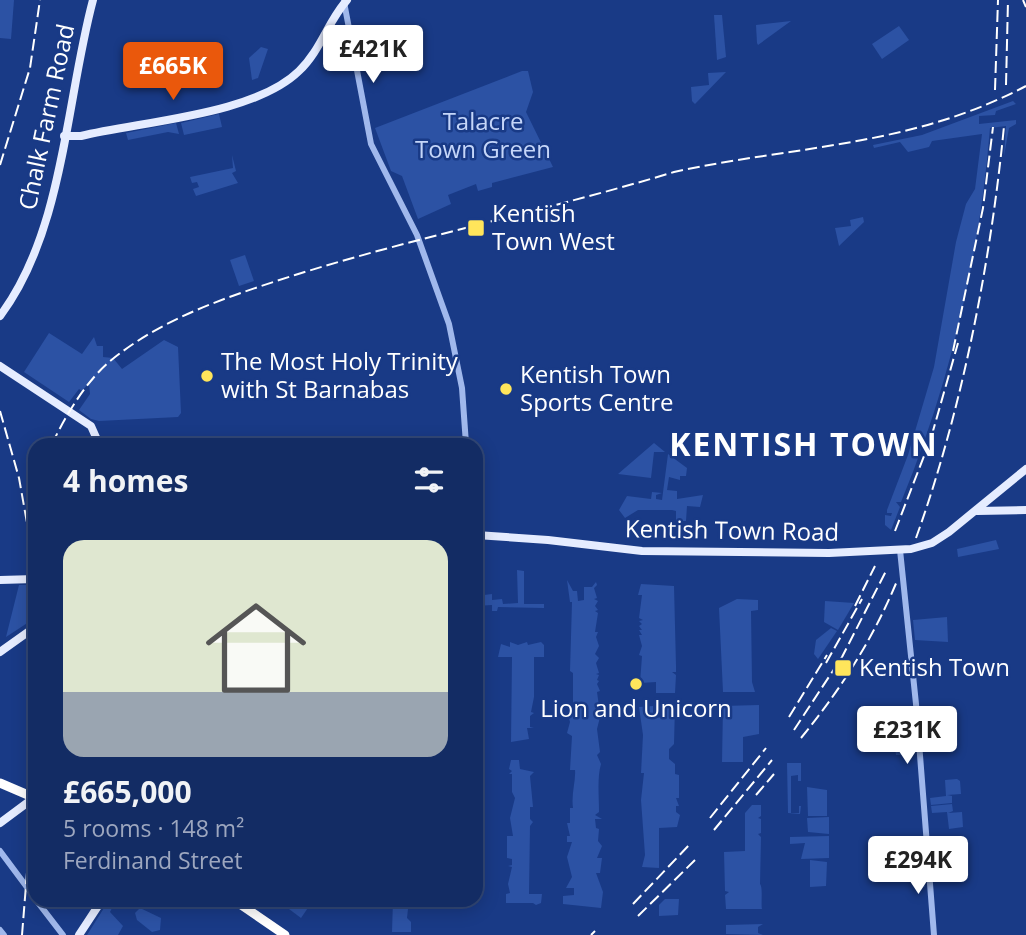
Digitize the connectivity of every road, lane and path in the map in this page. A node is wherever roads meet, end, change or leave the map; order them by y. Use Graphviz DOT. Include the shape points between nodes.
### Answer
graph roads {
  1 [pos="93,0"];
  2 [pos="345,1"];
  3 [pos="64,136"];
  4 [pos="0,316"];
  5 [pos="0,366"];
  6 [pos="97,438"];
  7 [pos="466,438"];
  8 [pos="1026,469"];
  9 [pos="1026,510"];
  10 [pos="975,512"];
  11 [pos="483,536"];
  12 [pos="900,550"];
  13 [pos="28,579"];
  14 [pos="0,580"];
  15 [pos="28,632"];
  16 [pos="0,652"];
  17 [pos="0,783"];
  18 [pos="28,795"];
  19 [pos="28,803"];
  20 [pos="0,823"];
  21 [pos="0,850"];
  22 [pos="28,889"];
  23 [pos="41,907"];
  24 [pos="97,907"];
  25 [pos="244,907"];
  26 [pos="0,930"];
  27 [pos="4,935"];
  28 [pos="63,935"];
  29 [pos="79,935"];
  30 [pos="285,935"];
  31 [pos="934,935"];
  1 -- 3 [label="main road, Chalk Farm Road"];
  2 -- 3 [label="main road" via="317,50 281,85 250,99"];
  2 -- 7 [label="street" via="371,144 421,247 448,320 462,388"];
  3 -- 4 [label="main road, Chalk Farm Road" via="40,234 18,288"];
  5 -- 6 [label="main road" via="92,426"];
  8 -- 10 [label="main road, Kentish Town Road" via="974,507"];
  9 -- 10 [label="main road"];
  10 -- 12 [label="main road, Kentish Town Road" via="932,543"];
  11 -- 12 [label="main road, Kentish Town Road" via="642,551"];
  12 -- 31 [label="street"];
  13 -- 14 [label="main road"];
  15 -- 16 [label="main road"];
  17 -- 18 [label="highway"];
  19 -- 20 [label="main road"];
  21 -- 22 [label="street"];
  23 -- 28 [label="street"];
  24 -- 29 [label="main road"];
  25 -- 30 [label="highway"];
  26 -- 27 [label="street"];
}
